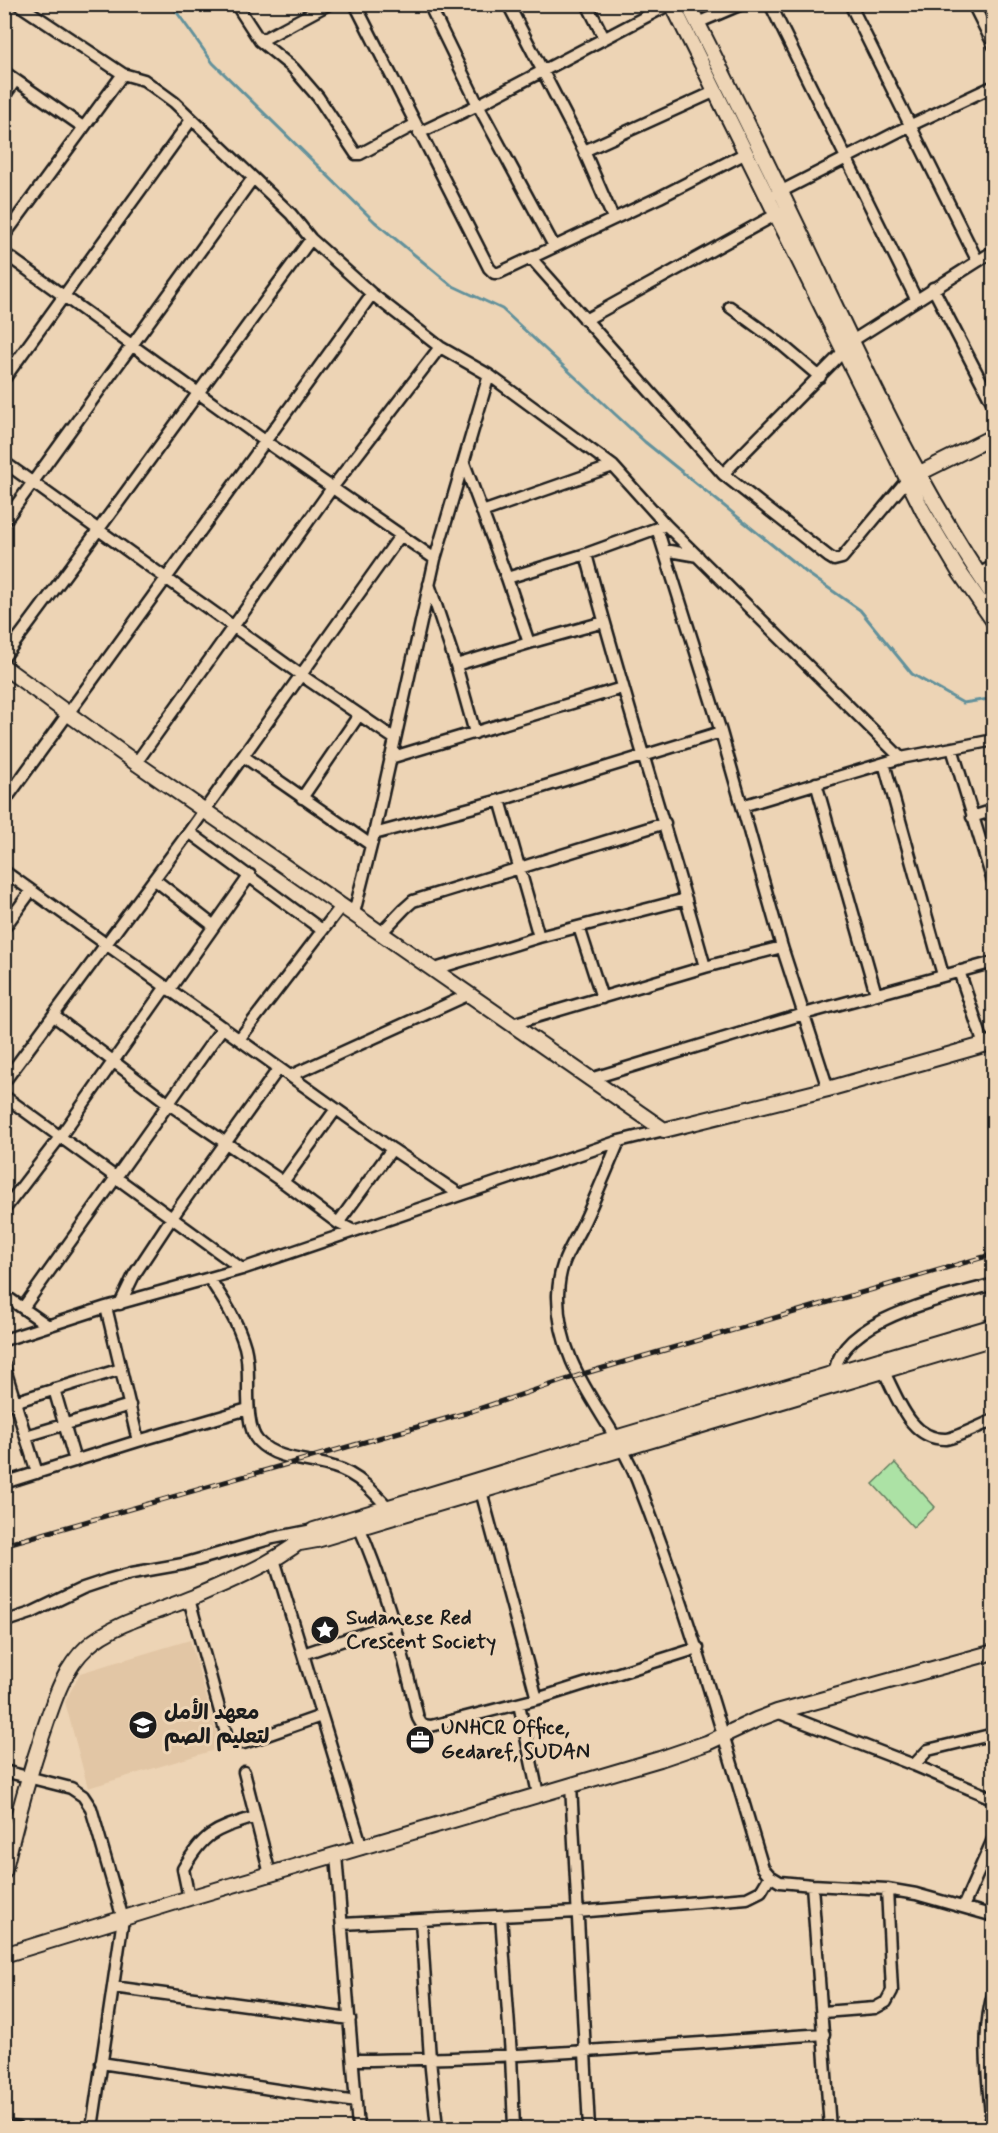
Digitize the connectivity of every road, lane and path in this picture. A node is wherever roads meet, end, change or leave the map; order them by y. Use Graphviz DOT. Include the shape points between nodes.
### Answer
graph roads {
  1 [pos="18,4"];
  2 [pos="236,4"];
  3 [pos="328,4"];
  4 [pos="356,4"];
  5 [pos="429,4"];
  6 [pos="508,4"];
  7 [pos="587,4"];
  8 [pos="671,4"];
  9 [pos="688,4"];
  10 [pos="742,4"];
  11 [pos="770,4"];
  12 [pos="850,4"];
  13 [pos="973,4"];
  14 [pos="697,23"];
  15 [pos="604,38"];
  16 [pos="260,41"];
  17 [pos="993,46"];
  18 [pos="541,71"];
  19 [pos="4,72"];
  20 [pos="123,74"];
  21 [pos="15,81"];
  22 [pos="993,86"];
  23 [pos="716,91"];
  24 [pos="4,96"];
  25 [pos="478,105"];
  26 [pos="191,120"];
  27 [pos="909,126"];
  28 [pos="83,127"];
  29 [pos="417,128"];
  30 [pos="584,151"];
  31 [pos="746,153"];
  32 [pos="845,157"];
  33 [pos="253,178"];
  34 [pos="775,194"];
  35 [pos="777,214"];
  36 [pos="613,218"];
  37 [pos="4,236"];
  38 [pos="311,238"];
  39 [pos="554,246"];
  40 [pos="4,253"];
  41 [pos="992,255"];
  42 [pos="531,258"];
  43 [pos="977,260"];
  44 [pos="933,288"];
  45 [pos="372,294"];
  46 [pos="63,296"];
  47 [pos="916,299"];
  48 [pos="730,307"];
  49 [pos="585,320"];
  50 [pos="130,345"];
  51 [pos="441,347"];
  52 [pos="848,347"];
  53 [pos="489,375"];
  54 [pos="820,377"];
  55 [pos="4,379"];
  56 [pos="197,392"];
  57 [pos="993,406"];
  58 [pos="993,436"];
  59 [pos="265,441"];
  60 [pos="4,462"];
  61 [pos="464,463"];
  62 [pos="613,466"];
  63 [pos="723,474"];
  64 [pos="913,477"];
  65 [pos="33,482"];
  66 [pos="332,488"];
  67 [pos="482,512"];
  68 [pos="4,522"];
  69 [pos="662,526"];
  70 [pos="100,530"];
  71 [pos="400,536"];
  72 [pos="664,550"];
  73 [pos="586,554"];
  74 [pos="698,556"];
  75 [pos="435,559"];
  76 [pos="993,566"];
  77 [pos="978,574"];
  78 [pos="166,578"];
  79 [pos="507,578"];
  80 [pos="429,583"];
  81 [pos="993,597"];
  82 [pos="604,622"];
  83 [pos="993,622"];
  84 [pos="234,625"];
  85 [pos="530,643"];
  86 [pos="4,657"];
  87 [pos="456,665"];
  88 [pos="4,667"];
  89 [pos="302,675"];
  90 [pos="622,688"];
  91 [pos="69,714"];
  92 [pos="359,715"];
  93 [pos="721,732"];
  94 [pos="475,733"];
  95 [pos="394,739"];
  96 [pos="993,740"];
  97 [pos="952,748"];
  98 [pos="243,756"];
  99 [pos="644,756"];
  100 [pos="390,758"];
  101 [pos="901,758"];
  102 [pos="136,763"];
  103 [pos="884,763"];
  104 [pos="816,783"];
  105 [pos="302,798"];
  106 [pos="500,800"];
  107 [pos="4,802"];
  108 [pos="742,806"];
  109 [pos="204,810"];
  110 [pos="993,810"];
  111 [pos="972,817"];
  112 [pos="665,824"];
  113 [pos="189,832"];
  114 [pos="373,839"];
  115 [pos="520,869"];
  116 [pos="4,871"];
  117 [pos="250,875"];
  118 [pos="154,879"];
  119 [pos="993,882"];
  120 [pos="31,891"];
  121 [pos="686,899"];
  122 [pos="342,904"];
  123 [pos="354,913"];
  124 [pos="214,926"];
  125 [pos="579,927"];
  126 [pos="4,928"];
  127 [pos="322,930"];
  128 [pos="381,933"];
  129 [pos="539,937"];
  130 [pos="105,944"];
  131 [pos="783,947"];
  132 [pos="993,962"];
  133 [pos="705,967"];
  134 [pos="435,969"];
  135 [pos="959,971"];
  136 [pos="943,975"];
  137 [pos="167,989"];
  138 [pos="470,994"];
  139 [pos="876,994"];
  140 [pos="602,998"];
  141 [pos="804,1014"];
  142 [pos="54,1016"];
  143 [pos="512,1024"];
  144 [pos="223,1027"];
  145 [pos="240,1038"];
  146 [pos="989,1044"];
  147 [pos="114,1061"];
  148 [pos="279,1068"];
  149 [pos="290,1076"];
  150 [pos="590,1079"];
  151 [pos="4,1082"];
  152 [pos="828,1089"];
  153 [pos="4,1096"];
  154 [pos="170,1104"];
  155 [pos="336,1109"];
  156 [pos="664,1130"];
  157 [pos="60,1137"];
  158 [pos="619,1141"];
  159 [pos="225,1142"];
  160 [pos="392,1149"];
  161 [pos="116,1177"];
  162 [pos="283,1182"];
  163 [pos="459,1194"];
  164 [pos="4,1210"];
  165 [pos="171,1219"];
  166 [pos="338,1223"];
  167 [pos="352,1230"];
  168 [pos="242,1269"];
  169 [pos="209,1278"];
  170 [pos="993,1284"];
  171 [pos="4,1295"];
  172 [pos="120,1304"];
  173 [pos="106,1307"];
  174 [pos="23,1308"];
  175 [pos="47,1325"];
  176 [pos="993,1326"];
  177 [pos="993,1338"];
  178 [pos="4,1340"];
  179 [pos="4,1366"];
  180 [pos="121,1369"];
  181 [pos="884,1372"];
  182 [pos="834,1380"];
  183 [pos="54,1389"];
  184 [pos="16,1402"];
  185 [pos="4,1405"];
  186 [pos="130,1405"];
  187 [pos="248,1409"];
  188 [pos="993,1420"];
  189 [pos="65,1424"];
  190 [pos="26,1436"];
  191 [pos="138,1441"];
  192 [pos="619,1444"];
  193 [pos="75,1461"];
  194 [pos="38,1473"];
  195 [pos="4,1483"];
  196 [pos="481,1491"];
  197 [pos="391,1512"];
  198 [pos="357,1522"];
  199 [pos="314,1530"];
  200 [pos="300,1543"];
  201 [pos="274,1559"];
  202 [pos="189,1599"];
  203 [pos="4,1622"];
  204 [pos="394,1623"];
  205 [pos="698,1648"];
  206 [pos="993,1652"];
  207 [pos="303,1654"];
  208 [pos="537,1699"];
  209 [pos="519,1704"];
  210 [pos="777,1712"];
  211 [pos="321,1716"];
  212 [pos="993,1734"];
  213 [pos="723,1736"];
  214 [pos="914,1765"];
  215 [pos="4,1771"];
  216 [pos="244,1772"];
  217 [pos="29,1777"];
  218 [pos="571,1785"];
  219 [pos="538,1794"];
  220 [pos="993,1799"];
  221 [pos="255,1817"];
  222 [pos="993,1837"];
  223 [pos="362,1848"];
  224 [pos="336,1855"];
  225 [pos="4,1872"];
  226 [pos="270,1874"];
  227 [pos="770,1876"];
  228 [pos="812,1886"];
  229 [pos="887,1889"];
  230 [pos="189,1898"];
  231 [pos="963,1906"];
  232 [pos="577,1912"];
  233 [pos="501,1916"];
  234 [pos="993,1916"];
  235 [pos="123,1919"];
  236 [pos="421,1920"];
  237 [pos="342,1924"];
  238 [pos="4,1955"];
  239 [pos="113,1987"];
  240 [pos="993,1991"];
  241 [pos="823,2012"];
  242 [pos="350,2019"];
  243 [pos="824,2034"];
  244 [pos="584,2051"];
  245 [pos="511,2055"];
  246 [pos="430,2059"];
  247 [pos="353,2060"];
  248 [pos="101,2063"];
  249 [pos="991,2079"];
  250 [pos="357,2102"];
  251 [pos="4,2126"];
  252 [pos="17,2128"];
  253 [pos="92,2128"];
  254 [pos="358,2128"];
  255 [pos="437,2128"];
  256 [pos="514,2128"];
  257 [pos="589,2128"];
  258 [pos="830,2128"];
  259 [pos="992,2128"];
  1 -- 20 [label="street"];
  2 -- 16 [label="street"];
  3 -- 16 [label="street"];
  4 -- 29 [label="street"];
  5 -- 25 [label="street"];
  6 -- 18 [label="street"];
  7 -- 15 [label="street"];
  8 -- 15 [label="street"];
  8 -- 23 [label="main road"];
  9 -- 14 [label="main road"];
  10 -- 14 [label="street"];
  11 -- 32 [label="street"];
  12 -- 27 [label="street"];
  13 -- 17 [label="street"];
  14 -- 34 [label="main road"];
  15 -- 18 [label="street"];
  16 -- 29 [label="street" via="293,68 318,97 356,154"];
  18 -- 25 [label="street"];
  18 -- 30 [label="street"];
  19 -- 21 [label="street"];
  20 -- 26 [label="street" via="144,80"];
  20 -- 28 [label="street"];
  21 -- 24 [label="street"];
  21 -- 28 [label="street"];
  22 -- 27 [label="street"];
  23 -- 30 [label="street"];
  23 -- 31 [label="main road"];
  25 -- 29 [label="street"];
  25 -- 39 [label="street"];
  26 -- 33 [label="street"];
  26 -- 46 [label="street"];
  27 -- 32 [label="street"];
  27 -- 43 [label="street"];
  28 -- 37 [label="street"];
  29 -- 42 [label="street" via="491,271 499,273"];
  30 -- 36 [label="street"];
  31 -- 34 [label="main road"];
  31 -- 36 [label="street"];
  32 -- 34 [label="street"];
  32 -- 47 [label="street"];
  33 -- 38 [label="street"];
  33 -- 50 [label="street"];
  34 -- 35 [label="main road"];
  34 -- 52 [label="main road"];
  35 -- 49 [label="street"];
  35 -- 52 [label="main road"];
  36 -- 39 [label="street"];
  38 -- 45 [label="street"];
  38 -- 56 [label="street"];
  39 -- 42 [label="street"];
  40 -- 46 [label="street"];
  41 -- 43 [label="street"];
  42 -- 49 [label="street"];
  43 -- 44 [label="street"];
  44 -- 47 [label="street"];
  44 -- 57 [label="street"];
  45 -- 51 [label="street"];
  45 -- 59 [label="street"];
  46 -- 50 [label="street"];
  46 -- 55 [label="street"];
  47 -- 52 [label="street"];
  48 -- 54 [label="street"];
  49 -- 63 [label="street"];
  50 -- 56 [label="street"];
  50 -- 65 [label="street"];
  51 -- 53 [label="street"];
  51 -- 66 [label="street"];
  52 -- 54 [label="street"];
  52 -- 64 [label="main road"];
  53 -- 61 [label="street"];
  53 -- 62 [label="street"];
  54 -- 63 [label="street"];
  56 -- 59 [label="street"];
  56 -- 70 [label="street"];
  58 -- 64 [label="main road"];
  59 -- 66 [label="street"];
  59 -- 78 [label="street"];
  60 -- 65 [label="street"];
  61 -- 67 [label="street"];
  61 -- 75 [label="street"];
  62 -- 67 [label="street"];
  62 -- 69 [label="street"];
  63 -- 64 [label="street" via="834,560 842,558"];
  64 -- 77 [label="main road"];
  64 -- 83 [label="main road" via="936,534"];
  65 -- 68 [label="street"];
  65 -- 70 [label="street"];
  66 -- 71 [label="street"];
  66 -- 84 [label="street"];
  67 -- 79 [label="street"];
  69 -- 72 [label="street"];
  69 -- 73 [label="street"];
  69 -- 74 [label="street"];
  70 -- 78 [label="street"];
  70 -- 86 [label="street"];
  71 -- 75 [label="street"];
  71 -- 89 [label="street"];
  72 -- 74 [label="street"];
  72 -- 93 [label="street"];
  73 -- 79 [label="street"];
  73 -- 82 [label="street"];
  74 -- 101 [label="street"];
  75 -- 80 [label="street"];
  76 -- 77 [label="street"];
  77 -- 81 [label="main road"];
  78 -- 84 [label="street"];
  78 -- 91 [label="street"];
  79 -- 85 [label="street"];
  80 -- 87 [label="street"];
  80 -- 95 [label="street"];
  82 -- 85 [label="street"];
  82 -- 90 [label="street"];
  84 -- 89 [label="street"];
  84 -- 102 [label="street"];
  85 -- 87 [label="street"];
  87 -- 94 [label="street"];
  88 -- 91 [label="main road"];
  89 -- 92 [label="street"];
  89 -- 98 [label="street"];
  90 -- 94 [label="street"];
  90 -- 99 [label="street"];
  91 -- 102 [label="main road"];
  91 -- 107 [label="street"];
  92 -- 95 [label="street"];
  92 -- 105 [label="street"];
  93 -- 99 [label="street"];
  93 -- 108 [label="street"];
  94 -- 100 [label="street"];
  95 -- 100 [label="street"];
  96 -- 97 [label="street"];
  97 -- 101 [label="street"];
  97 -- 111 [label="street"];
  98 -- 105 [label="street"];
  98 -- 109 [label="street"];
  99 -- 106 [label="street"];
  99 -- 112 [label="street"];
  100 -- 114 [label="street"];
  101 -- 103 [label="street"];
  102 -- 109 [label="main road"];
  103 -- 104 [label="street"];
  103 -- 136 [label="street"];
  104 -- 108 [label="street"];
  104 -- 139 [label="street"];
  105 -- 114 [label="street"];
  106 -- 114 [label="street"];
  106 -- 115 [label="street"];
  108 -- 131 [label="street"];
  109 -- 113 [label="street"];
  109 -- 122 [label="main road"];
  110 -- 111 [label="street"];
  111 -- 119 [label="street"];
  112 -- 115 [label="street"];
  112 -- 121 [label="street"];
  113 -- 117 [label="street"];
  113 -- 118 [label="street"];
  114 -- 123 [label="street"];
  115 -- 128 [label="street" via="413,901"];
  115 -- 129 [label="street"];
  116 -- 120 [label="street"];
  117 -- 124 [label="street"];
  117 -- 127 [label="street"];
  118 -- 124 [label="street"];
  118 -- 130 [label="street"];
  120 -- 126 [label="street"];
  120 -- 130 [label="street"];
  121 -- 125 [label="street"];
  121 -- 133 [label="street"];
  122 -- 123 [label="main road"];
  122 -- 127 [label="street"];
  123 -- 128 [label="main road"];
  124 -- 137 [label="street"];
  125 -- 129 [label="street"];
  125 -- 140 [label="street"];
  127 -- 145 [label="street"];
  128 -- 134 [label="main road"];
  129 -- 134 [label="street"];
  130 -- 137 [label="street"];
  130 -- 142 [label="street"];
  131 -- 133 [label="street"];
  131 -- 141 [label="street"];
  132 -- 135 [label="street"];
  133 -- 140 [label="street"];
  134 -- 138 [label="main road"];
  135 -- 136 [label="street"];
  135 -- 146 [label="street"];
  136 -- 139 [label="street"];
  137 -- 144 [label="street"];
  137 -- 147 [label="street"];
  138 -- 143 [label="main road"];
  138 -- 149 [label="street"];
  139 -- 141 [label="street"];
  140 -- 143 [label="street"];
  141 -- 150 [label="street"];
  141 -- 152 [label="street"];
  142 -- 147 [label="street"];
  142 -- 151 [label="street"];
  143 -- 150 [label="main road"];
  144 -- 145 [label="street"];
  144 -- 154 [label="street"];
  145 -- 148 [label="street"];
  146 -- 152 [label="main road"];
  147 -- 154 [label="street"];
  147 -- 157 [label="street"];
  148 -- 149 [label="street"];
  148 -- 159 [label="street"];
  149 -- 155 [label="street"];
  150 -- 156 [label="main road"];
  152 -- 156 [label="main road"];
  153 -- 157 [label="street"];
  154 -- 159 [label="street"];
  154 -- 161 [label="street"];
  155 -- 160 [label="street"];
  155 -- 162 [label="street"];
  156 -- 158 [label="street"];
  157 -- 161 [label="street"];
  157 -- 164 [label="street"];
  158 -- 163 [label="street"];
  158 -- 192 [label="street" via="579,1233 562,1262 558,1293 564,1343 578,1376"];
  159 -- 162 [label="street"];
  159 -- 165 [label="street"];
  160 -- 163 [label="street"];
  160 -- 166 [label="street"];
  161 -- 165 [label="street"];
  161 -- 174 [label="street"];
  162 -- 166 [label="street"];
  163 -- 167 [label="street"];
  165 -- 168 [label="street"];
  165 -- 172 [label="street"];
  166 -- 167 [label="street"];
  167 -- 168 [label="street"];
  168 -- 169 [label="street"];
  169 -- 172 [label="street"];
  169 -- 187 [label="street" via="245,1347"];
  170 -- 182 [label="street" via="882,1319 848,1345 838,1360"];
  171 -- 174 [label="street"];
  172 -- 173 [label="street"];
  173 -- 175 [label="street"];
  173 -- 180 [label="street"];
  174 -- 175 [label="street"];
  175 -- 178 [label="street"];
  176 -- 182 [label="main road"];
  177 -- 181 [label="main road"];
  179 -- 184 [label="street"];
  180 -- 183 [label="street"];
  180 -- 186 [label="street"];
  181 -- 182 [label="main road"];
  181 -- 188 [label="street" via="910,1422 923,1434 947,1439"];
  182 -- 192 [label="main road"];
  183 -- 184 [label="street"];
  183 -- 189 [label="street"];
  184 -- 185 [label="street"];
  184 -- 190 [label="street"];
  186 -- 189 [label="street"];
  186 -- 191 [label="street"];
  187 -- 191 [label="street"];
  187 -- 197 [label="street" via="255,1439 267,1449 352,1474"];
  189 -- 190 [label="street"];
  189 -- 193 [label="street"];
  190 -- 194 [label="street"];
  191 -- 193 [label="street"];
  192 -- 196 [label="main road"];
  192 -- 197 [label="main road" via="476,1482"];
  192 -- 205 [label="street" via="637,1481"];
  193 -- 194 [label="street"];
  194 -- 195 [label="street"];
  196 -- 197 [label="main road"];
  196 -- 208 [label="street"];
  197 -- 198 [label="main road"];
  198 -- 199 [label="main road"];
  198 -- 200 [label="main road" via="317,1540"];
  198 -- 204 [label="street"];
  199 -- 200 [label="main road"];
  199 -- 203 [label="street" via="100,1582"];
  200 -- 201 [label="main road"];
  201 -- 202 [label="main road"];
  201 -- 207 [label="street"];
  202 -- 211 [label="street" via="227,1737 244,1743"];
  202 -- 217 [label="main road" via="112,1631 88,1646 58,1690"];
  204 -- 207 [label="street"];
  204 -- 209 [label="street" via="422,1725"];
  205 -- 208 [label="street"];
  205 -- 213 [label="street"];
  206 -- 210 [label="main road"];
  207 -- 211 [label="street"];
  208 -- 209 [label="street"];
  209 -- 219 [label="street"];
  210 -- 213 [label="main road"];
  210 -- 214 [label="street"];
  211 -- 223 [label="street"];
  212 -- 214 [label="street" via="928,1750"];
  213 -- 218 [label="main road"];
  213 -- 227 [label="street" via="763,1868"];
  214 -- 220 [label="street"];
  215 -- 217 [label="street"];
  216 -- 221 [label="street"];
  217 -- 225 [label="main road"];
  217 -- 235 [label="street" via="71,1788 91,1808"];
  218 -- 219 [label="main road"];
  218 -- 232 [label="street"];
  219 -- 223 [label="main road"];
  221 -- 226 [label="street"];
  221 -- 230 [label="street" via="216,1829 200,1841 183,1869"];
  222 -- 231 [label="street"];
  223 -- 224 [label="main road"];
  224 -- 226 [label="main road"];
  224 -- 237 [label="street"];
  226 -- 230 [label="main road"];
  227 -- 228 [label="street" via="780,1882"];
  227 -- 232 [label="street" via="761,1891 747,1898"];
  228 -- 229 [label="street"];
  228 -- 241 [label="street"];
  229 -- 231 [label="street"];
  229 -- 241 [label="street" via="892,1991 886,2002 875,2008"];
  230 -- 235 [label="main road"];
  231 -- 234 [label="street"];
  232 -- 233 [label="street"];
  232 -- 244 [label="street"];
  233 -- 236 [label="street"];
  233 -- 245 [label="street"];
  235 -- 238 [label="main road"];
  235 -- 239 [label="street"];
  236 -- 237 [label="street"];
  236 -- 246 [label="street"];
  237 -- 242 [label="street"];
  239 -- 242 [label="street"];
  239 -- 248 [label="street"];
  240 -- 249 [label="street" via="988,2022"];
  241 -- 243 [label="street"];
  242 -- 247 [label="street"];
  243 -- 244 [label="street"];
  243 -- 258 [label="street"];
  244 -- 245 [label="street"];
  244 -- 257 [label="street"];
  245 -- 246 [label="street"];
  245 -- 256 [label="street"];
  246 -- 247 [label="street"];
  246 -- 255 [label="street"];
  247 -- 250 [label="street"];
  248 -- 250 [label="street"];
  248 -- 253 [label="street"];
  249 -- 259 [label="street"];
  250 -- 254 [label="street"];
  251 -- 252 [label="street"];
}
